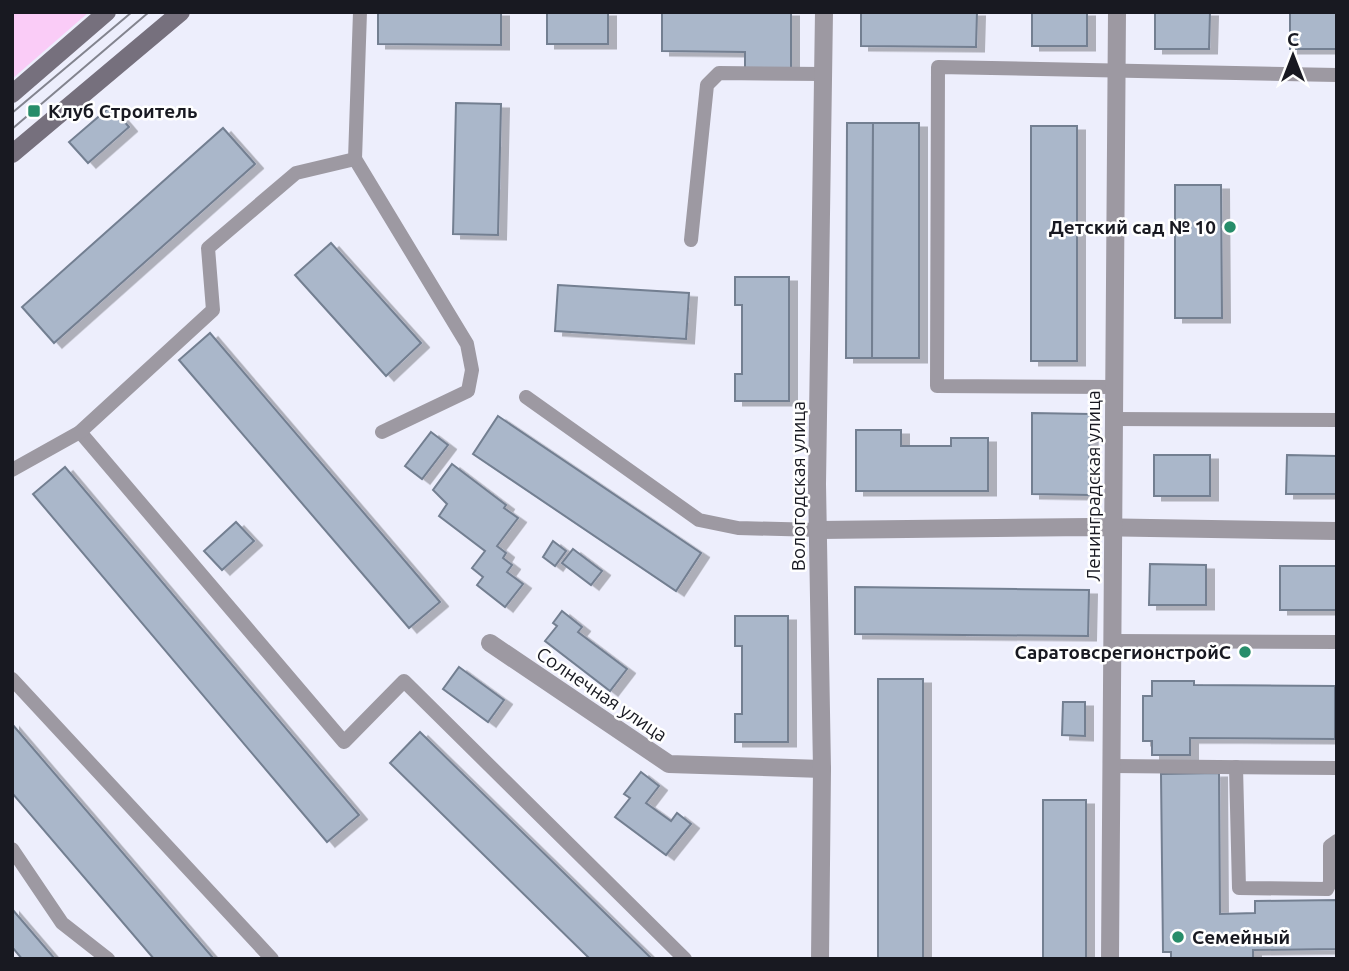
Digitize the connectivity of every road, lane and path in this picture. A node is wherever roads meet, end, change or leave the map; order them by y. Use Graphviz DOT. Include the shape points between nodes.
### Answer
graph roads {
  1 [pos="107,12"];
  2 [pos="181,12"];
  3 [pos="360,12"];
  4 [pos="824,12"];
  5 [pos="1117,12"];
  6 [pos="1116,69"];
  7 [pos="823,74"];
  8 [pos="1337,75"];
  9 [pos="12,94"];
  10 [pos="12,154"];
  11 [pos="355,159"];
  12 [pos="691,240"];
  13 [pos="1114,387"];
  14 [pos="526,397"];
  15 [pos="1114,419"];
  16 [pos="1337,420"];
  17 [pos="80,432"];
  18 [pos="382,432"];
  19 [pos="12,470"];
  20 [pos="1115,528"];
  21 [pos="819,530"];
  22 [pos="1337,530"];
  23 [pos="1114,641"];
  24 [pos="1337,642"];
  25 [pos="490,643"];
  26 [pos="12,679"];
  27 [pos="1112,766"];
  28 [pos="1237,767"];
  29 [pos="1337,768"];
  30 [pos="822,769"];
  31 [pos="1337,841"];
  32 [pos="12,849"];
  33 [pos="108,959"];
  34 [pos="272,959"];
  35 [pos="685,959"];
  36 [pos="820,959"];
  37 [pos="1110,959"];
  1 -- 9 [label="main road"];
  2 -- 10 [label="main road"];
  3 -- 11 [label="lane"];
  4 -- 7 [label="street, Вологодская улица"];
  5 -- 6 [label="street, Ленинградская улица"];
  6 -- 8 [label="lane"];
  6 -- 13 [label="street, Ленинградская улица"];
  6 -- 13 [label="lane" via="938,67 937,386"];
  7 -- 12 [label="lane" via="719,74 707,85"];
  7 -- 21 [label="street, Вологодская улица"];
  11 -- 17 [label="lane" via="296,173 208,248 213,310"];
  11 -- 18 [label="lane" via="467,344 472,370 468,391"];
  13 -- 15 [label="street, Ленинградская улица"];
  14 -- 21 [label="lane" via="699,520 738,528"];
  15 -- 16 [label="lane"];
  15 -- 20 [label="street, Ленинградская улица"];
  17 -- 19 [label="lane"];
  17 -- 35 [label="lane" via="344,742 404,681"];
  20 -- 21 [label="street"];
  20 -- 22 [label="street"];
  20 -- 23 [label="street, Ленинградская улица"];
  21 -- 30 [label="street, Вологодская улица"];
  23 -- 24 [label="lane"];
  23 -- 27 [label="street, Ленинградская улица"];
  25 -- 30 [label="street, Солнечная улица" via="669,764"];
  26 -- 34 [label="lane"];
  27 -- 28 [label="lane"];
  27 -- 37 [label="street, Ленинградская улица"];
  28 -- 29 [label="lane"];
  28 -- 31 [label="lane" via="1239,888 1327,889 1331,883 1330,846"];
  30 -- 36 [label="street, Вологодская улица"];
  32 -- 33 [label="lane" via="62,923"];
}
